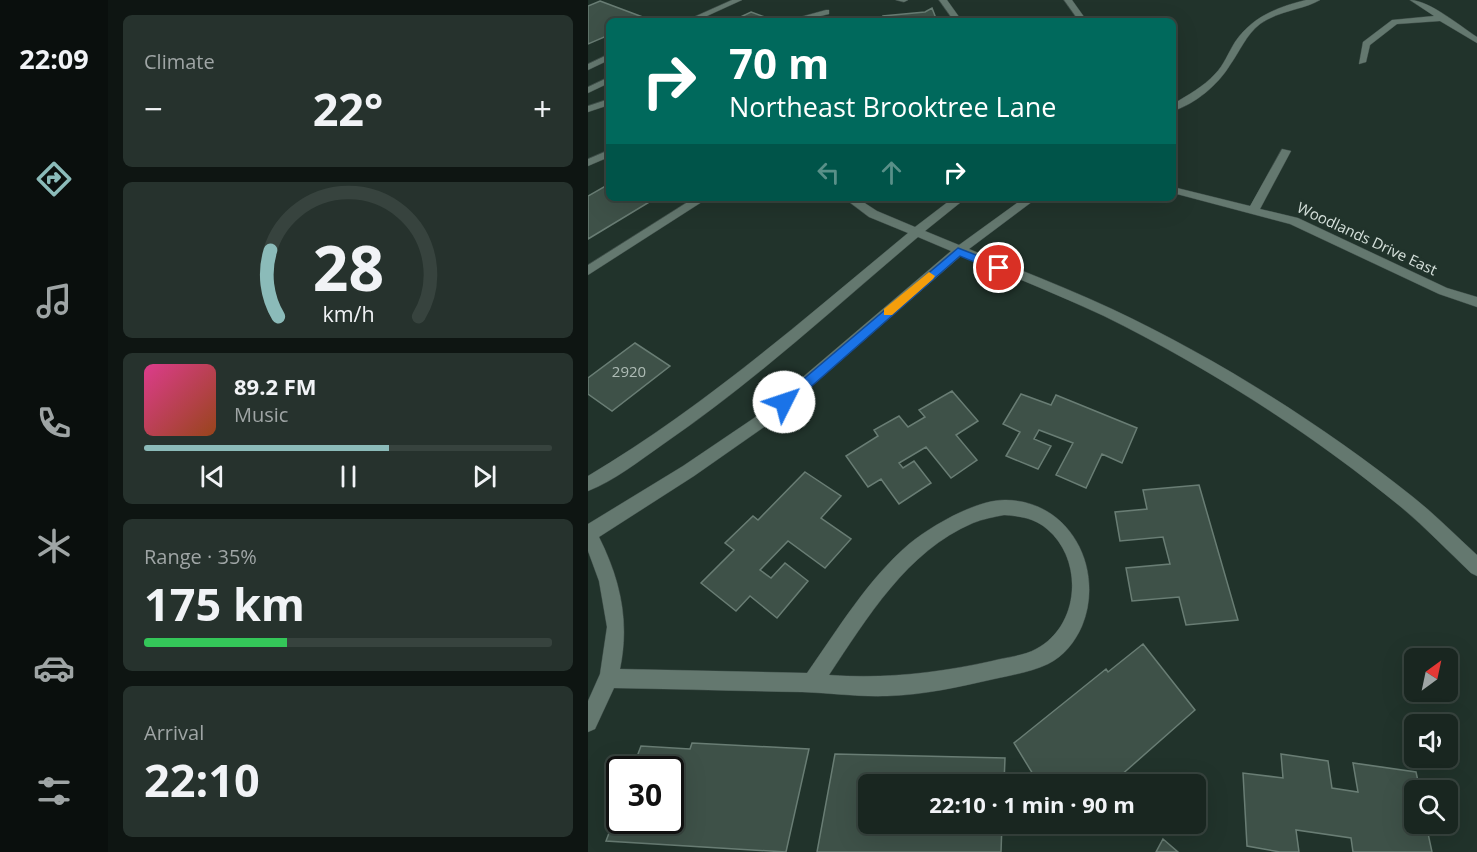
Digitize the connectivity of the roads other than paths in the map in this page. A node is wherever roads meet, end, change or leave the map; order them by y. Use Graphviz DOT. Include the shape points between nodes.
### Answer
graph roads {
  1 [pos="738,0"];
  2 [pos="900,0"];
  3 [pos="904,0"];
  4 [pos="943,0"];
  5 [pos="1068,0"];
  6 [pos="1316,0"];
  7 [pos="1414,0"];
  8 [pos="825,12"];
  9 [pos="697,18"];
  10 [pos="802,18"];
  11 [pos="956,18"];
  12 [pos="1081,18"];
  13 [pos="1444,18"];
  14 [pos="1477,40"];
  15 [pos="606,58"];
  16 [pos="1362,62"];
  17 [pos="589,66"];
  18 [pos="606,73"];
  19 [pos="606,81"];
  20 [pos="588,90"];
  21 [pos="1176,96"];
  22 [pos="1185,101"];
  23 [pos="606,103"];
  24 [pos="1176,106"];
  25 [pos="588,109"];
  26 [pos="1286,151"];
  27 [pos="606,154"];
  28 [pos="588,163"];
  29 [pos="1176,191"];
  30 [pos="697,201"];
  31 [pos="854,201"];
  32 [pos="956,201"];
  33 [pos="1023,201"];
  34 [pos="1254,209"];
  35 [pos="914,232"];
  36 [pos="958,251"];
  37 [pos="588,271"];
  38 [pos="1477,302"];
  39 [pos="588,484"];
  40 [pos="588,533"];
  41 [pos="1477,567"];
  42 [pos="608,678"];
  43 [pos="812,683"];
  44 [pos="588,722"];
  1 -- 9 [label="street"];
  2 -- 3 [label="street"];
  4 -- 11 [label="street"];
  5 -- 12 [label="street"];
  6 -- 22 [label="street" via="1276,12 1251,28 1217,77"];
  7 -- 13 [label="street"];
  8 -- 10 [label="street"];
  13 -- 14 [label="street"];
  13 -- 16 [label="street" via="1395,22 1366,44"];
  15 -- 17 [label="street"];
  17 -- 18 [label="street"];
  19 -- 20 [label="street"];
  21 -- 22 [label="street"];
  22 -- 24 [label="street"];
  23 -- 25 [label="street"];
  26 -- 34 [label="street"];
  27 -- 28 [label="street"];
  29 -- 34 [label="street, Woodlands Drive East"];
  30 -- 37 [label="street"];
  31 -- 35 [label="street"];
  32 -- 35 [label="street"];
  33 -- 36 [label="street"];
  34 -- 38 [label="street, Woodlands Drive East" via="1294,220 1443,291"];
  35 -- 36 [label="street"];
  35 -- 39 [label="street" via="775,352 642,453"];
  36 -- 40 [label="street" via="784,402 709,459"];
  36 -- 41 [label="street" via="1108,313 1239,385 1311,432 1408,504"];
  40 -- 42 [label="street" via="602,561 617,620 617,641"];
  42 -- 43 [label="street"];
  42 -- 44 [label="street"];
  43 -- 43 [label="street" via="858,687 930,684 1026,664 1047,655 1069,632 1082,600 1082,579 1070,542 1041,516 1004,507 985,510 933,536 887,578"];
}
